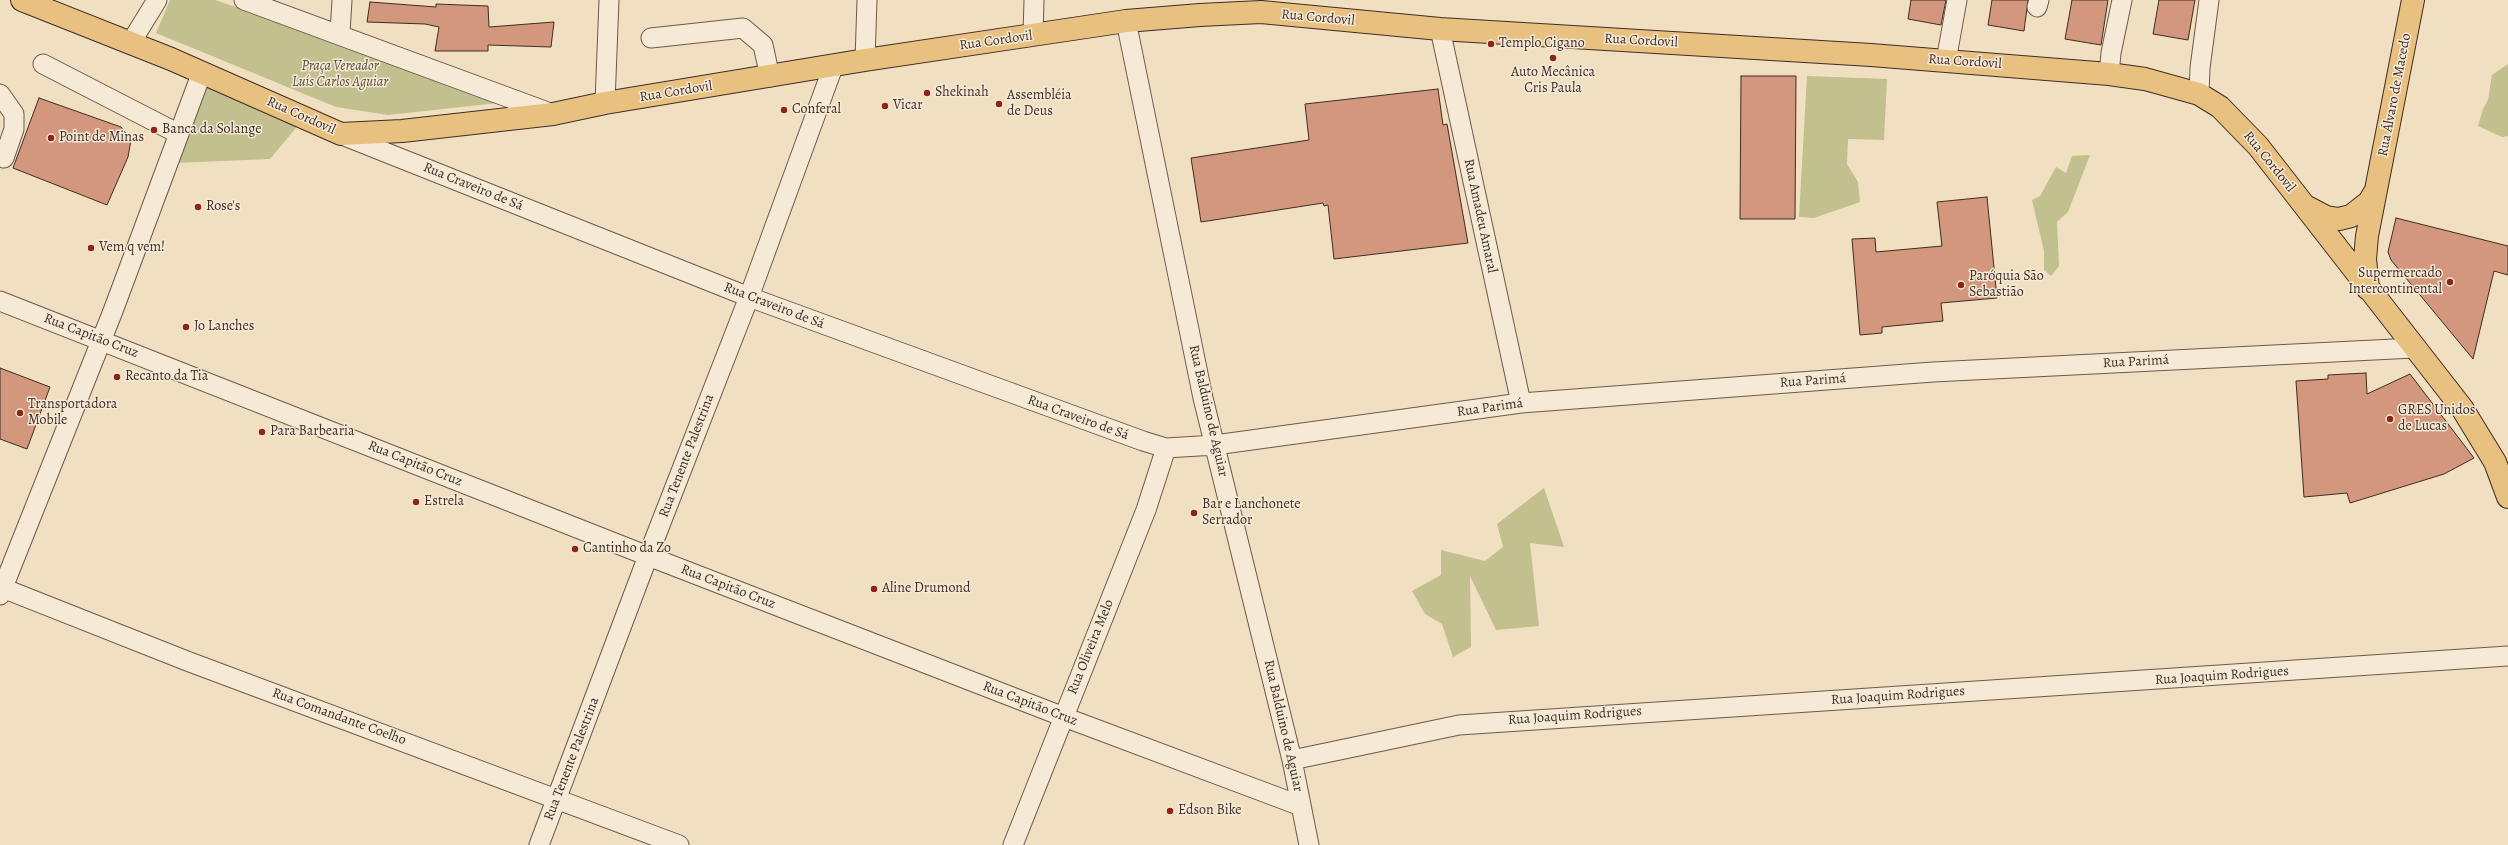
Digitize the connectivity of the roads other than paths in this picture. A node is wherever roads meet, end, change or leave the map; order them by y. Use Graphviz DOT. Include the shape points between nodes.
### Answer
graph roads {
  1 [pos="22,0"];
  2 [pos="158,0"];
  3 [pos="244,0"];
  4 [pos="342,0"];
  5 [pos="609,0"];
  6 [pos="867,0"];
  7 [pos="1034,0"];
  8 [pos="1956,0"];
  9 [pos="2122,0"];
  10 [pos="2210,0"];
  11 [pos="2413,0"];
  12 [pos="1126,22"];
  13 [pos="1440,29"];
  14 [pos="340,34"];
  15 [pos="1033,35"];
  16 [pos="651,38"];
  17 [pos="130,44"];
  18 [pos="865,60"];
  19 [pos="1946,61"];
  20 [pos="43,64"];
  21 [pos="833,67"];
  22 [pos="202,72"];
  23 [pos="2109,74"];
  24 [pos="770,77"];
  25 [pos="0,94"];
  26 [pos="2199,94"];
  27 [pos="605,103"];
  28 [pos="553,114"];
  29 [pos="179,134"];
  30 [pos="341,134"];
  31 [pos="4,158"];
  32 [pos="2376,191"];
  33 [pos="2303,205"];
  34 [pos="2368,289"];
  35 [pos="749,297"];
  36 [pos="0,301"];
  37 [pos="101,340"];
  38 [pos="2414,348"];
  39 [pos="1521,403"];
  40 [pos="1215,446"];
  41 [pos="1166,448"];
  42 [pos="2501,462"];
  43 [pos="2508,497"];
  44 [pos="648,556"];
  45 [pos="1,590"];
  46 [pos="2508,656"];
  47 [pos="1064,717"];
  48 [pos="1292,760"];
  49 [pos="557,799"];
  50 [pos="1301,806"];
  51 [pos="540,845"];
  52 [pos="679,845"];
  53 [pos="1013,845"];
  54 [pos="1309,845"];
  1 -- 17 [label="main road, Rua Cordovil"];
  2 -- 17 [label="street"];
  3 -- 14 [label="street"];
  4 -- 14 [label="street"];
  5 -- 27 [label="street"];
  6 -- 18 [label="street"];
  7 -- 15 [label="street"];
  8 -- 19 [label="street"];
  9 -- 23 [label="street"];
  10 -- 26 [label="street" via="2200,68"];
  11 -- 32 [label="main road, Rua Álvaro de Macedo"];
  12 -- 13 [label="main road, Rua Cordovil" via="1261,12"];
  12 -- 15 [label="main road, Rua Cordovil"];
  12 -- 40 [label="street, Rua Balduino de Aguiar"];
  13 -- 19 [label="main road, Rua Cordovil"];
  13 -- 39 [label="street, Rua Amadeu Amaral"];
  14 -- 28 [label="street"];
  15 -- 18 [label="main road, Rua Cordovil"];
  16 -- 24 [label="street" via="743,28 763,45"];
  17 -- 22 [label="main road, Rua Cordovil"];
  18 -- 21 [label="main road, Rua Cordovil"];
  19 -- 23 [label="main road, Rua Cordovil"];
  20 -- 29 [label="street"];
  21 -- 24 [label="main road, Rua Cordovil"];
  21 -- 35 [label="street, Rua Tenente Palestrina"];
  22 -- 29 [label="street"];
  22 -- 30 [label="main road, Rua Cordovil"];
  23 -- 26 [label="main road, Rua Cordovil" via="2153,81"];
  24 -- 27 [label="main road, Rua Cordovil"];
  25 -- 31 [label="street" via="14,114 14,129"];
  26 -- 33 [label="main road, Rua Cordovil" via="2220,107 2239,125"];
  27 -- 28 [label="main road, Rua Cordovil"];
  28 -- 30 [label="main road, Rua Cordovil" via="402,131"];
  29 -- 37 [label="street"];
  30 -- 35 [label="street, Rua Craveiro de Sá"];
  32 -- 33 [label="main road, Rua Álvaro de Macedo" via="2361,209 2345,218 2326,217"];
  32 -- 34 [label="main road, Rua Álvaro de Macedo" via="2366,244"];
  33 -- 34 [label="main road, Rua Cordovil"];
  34 -- 38 [label="main road, Rua Cordovil"];
  35 -- 41 [label="street, Rua Craveiro de Sá"];
  35 -- 44 [label="street, Rua Tenente Palestrina"];
  36 -- 37 [label="street, Rua Capitão Cruz"];
  37 -- 44 [label="street, Rua Capitão Cruz"];
  37 -- 45 [label="street"];
  38 -- 39 [label="street, Rua Parimá" via="1933,372"];
  38 -- 42 [label="main road, Rua Cordovil"];
  39 -- 40 [label="street, Rua Parimá"];
  40 -- 41 [label="street, Rua Craveiro de Sá"];
  40 -- 48 [label="street, Rua Balduino de Aguiar"];
  41 -- 47 [label="street, Rua Oliveira Melo" via="1146,510"];
  42 -- 43 [label="main road, Rua Cordovil"];
  44 -- 47 [label="street, Rua Capitão Cruz"];
  44 -- 49 [label="street, Rua Tenente Palestrina"];
  45 -- 49 [label="street, Rua Comandante Coelho"];
  46 -- 48 [label="street, Rua Joaquim Rodrigues" via="1458,724"];
  47 -- 50 [label="street, Rua Capitão Cruz"];
  47 -- 53 [label="street, Rua Oliveira Melo"];
  48 -- 50 [label="street, Rua Balduino de Aguiar"];
  49 -- 51 [label="street, Rua Tenente Palestrina"];
  49 -- 52 [label="street, Rua Comandante Coelho"];
  50 -- 54 [label="street, Rua Balduino de Aguiar"];
}
